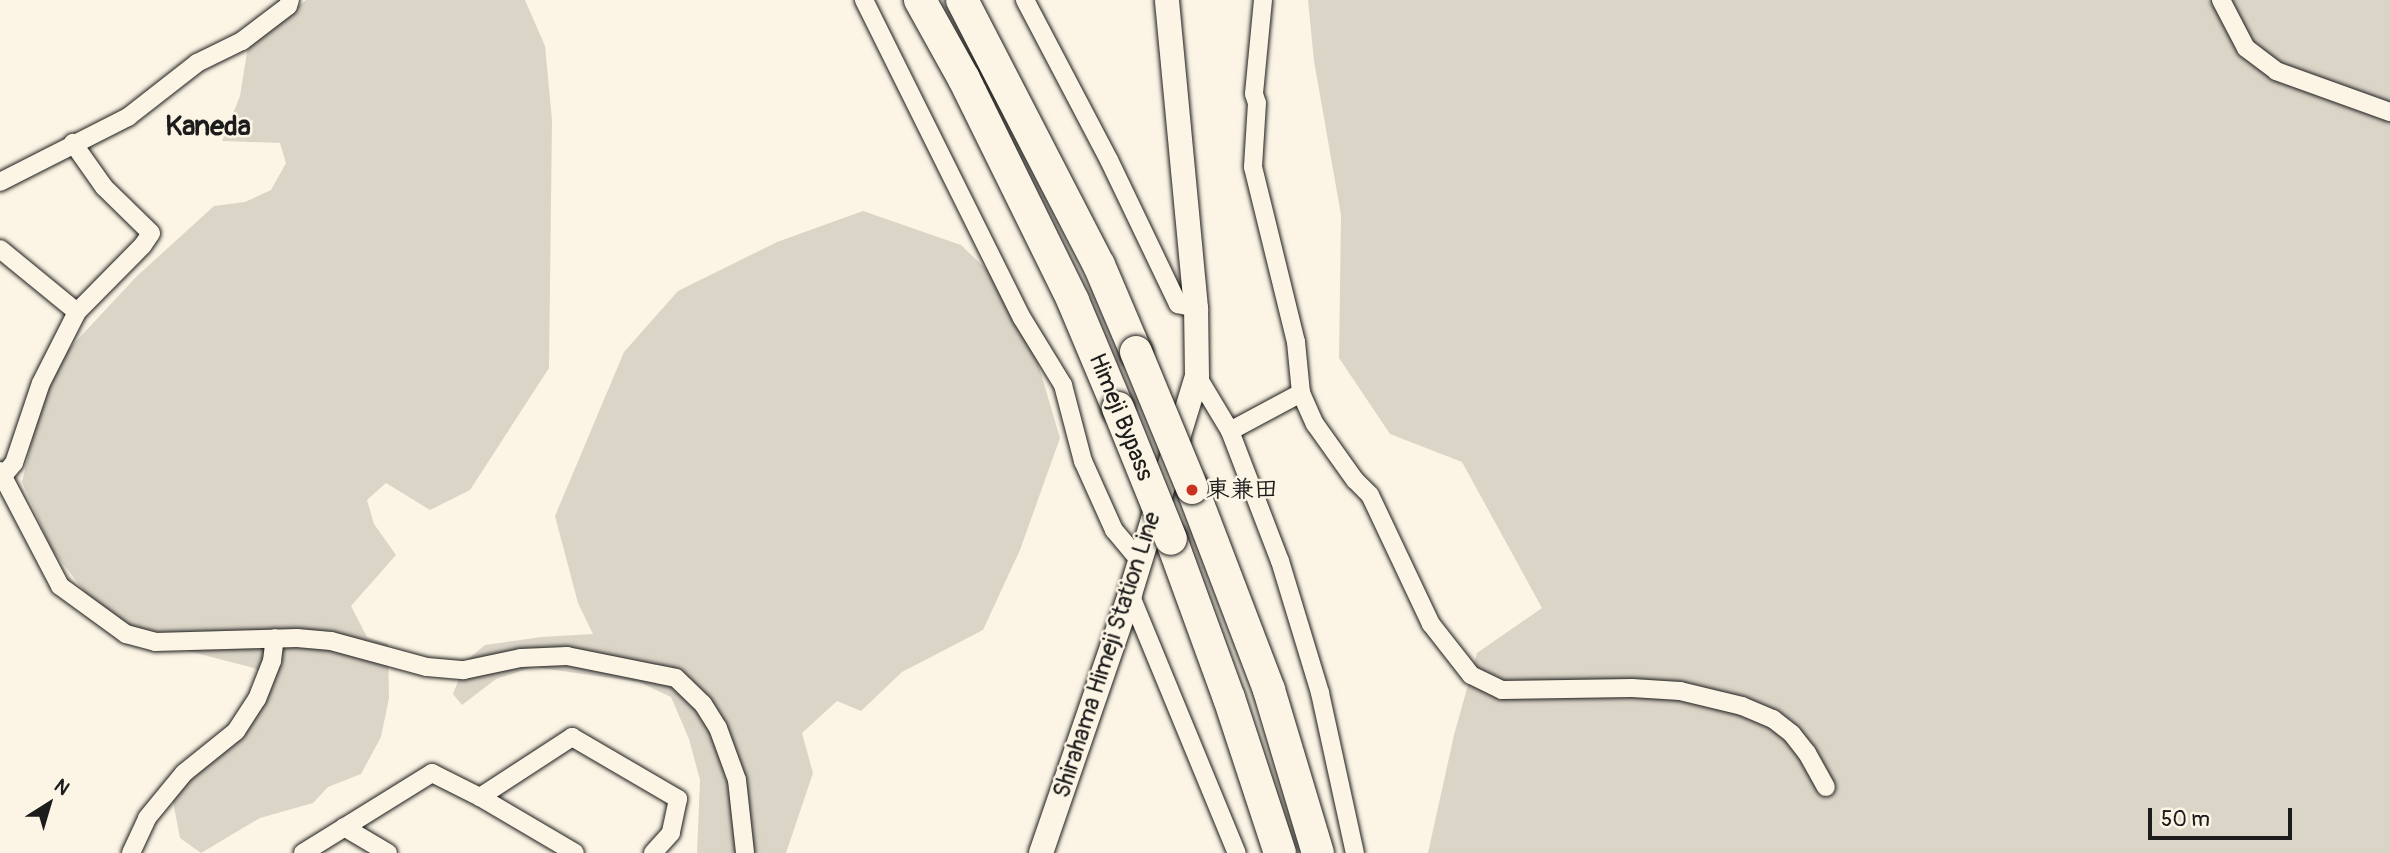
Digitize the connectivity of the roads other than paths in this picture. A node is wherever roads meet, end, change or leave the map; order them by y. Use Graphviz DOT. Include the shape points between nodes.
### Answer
graph roads {
  1 [pos="290,0"];
  2 [pos="864,0"];
  3 [pos="920,0"];
  4 [pos="962,0"];
  5 [pos="1025,0"];
  6 [pos="1167,0"];
  7 [pos="1263,0"];
  8 [pos="2221,0"];
  9 [pos="2390,112"];
  10 [pos="73,143"];
  11 [pos="0,182"];
  12 [pos="0,249"];
  13 [pos="1196,308"];
  14 [pos="77,312"];
  15 [pos="1197,376"];
  16 [pos="1301,393"];
  17 [pos="1230,431"];
  18 [pos="2,474"];
  19 [pos="1140,561"];
  20 [pos="1130,594"];
  21 [pos="275,638"];
  22 [pos="1825,787"];
  23 [pos="480,797"];
  24 [pos="344,827"];
  25 [pos="1353,847"];
  26 [pos="131,853"];
  27 [pos="303,853"];
  28 [pos="388,853"];
  29 [pos="575,853"];
  30 [pos="653,853"];
  31 [pos="745,853"];
  32 [pos="1041,853"];
  33 [pos="1237,853"];
  34 [pos="1280,853"];
  35 [pos="1318,853"];
  1 -- 10 [label="street" via="242,41 197,63 128,117"];
  2 -- 19 [label="street" via="1022,318 1063,385 1083,461 1114,530"];
  3 -- 34 [label="highway, Himeji Bypass, bridge" via="1067,288 1118,408 1229,698"];
  4 -- 35 [label="highway, Himeji Bypass, bridge" via="1099,265 1136,352 1269,690"];
  5 -- 13 [label="street" via="1178,304"];
  6 -- 13 [label="main road, Shirahama Himeji Station Line"];
  7 -- 16 [label="street" via="1253,167 1296,341"];
  8 -- 9 [label="street" via="2246,48 2276,71"];
  10 -- 11 [label="street"];
  10 -- 14 [label="street" via="104,187 150,233"];
  12 -- 14 [label="street"];
  13 -- 15 [label="main road, Shirahama Himeji Station Line"];
  14 -- 18 [label="street" via="41,383 14,463"];
  15 -- 17 [label="street"];
  15 -- 19 [label="main road, Shirahama Himeji Station Line"];
  16 -- 17 [label="street"];
  16 -- 22 [label="street" via="1321,433 1370,495 1431,624 1471,675 1502,691 1668,690 1742,706 1773,719 1792,734"];
  17 -- 25 [label="street" via="1280,561 1320,693"];
  18 -- 21 [label="street" via="60,586 126,634 155,642"];
  19 -- 20 [label="main road, Shirahama Himeji Station Line"];
  20 -- 32 [label="main road, Shirahama Himeji Station Line"];
  20 -- 33 [label="street"];
  21 -- 26 [label="street" via="272,661 257,699 236,731 184,773 147,818"];
  21 -- 31 [label="street" via="331,641 428,667 464,670 521,658 566,656 676,678 703,704 718,728 737,780"];
  23 -- 24 [label="street" via="432,773"];
  23 -- 29 [label="street"];
  23 -- 30 [label="street" via="572,737 678,799 671,833"];
  24 -- 27 [label="street"];
  24 -- 28 [label="street"];
}
